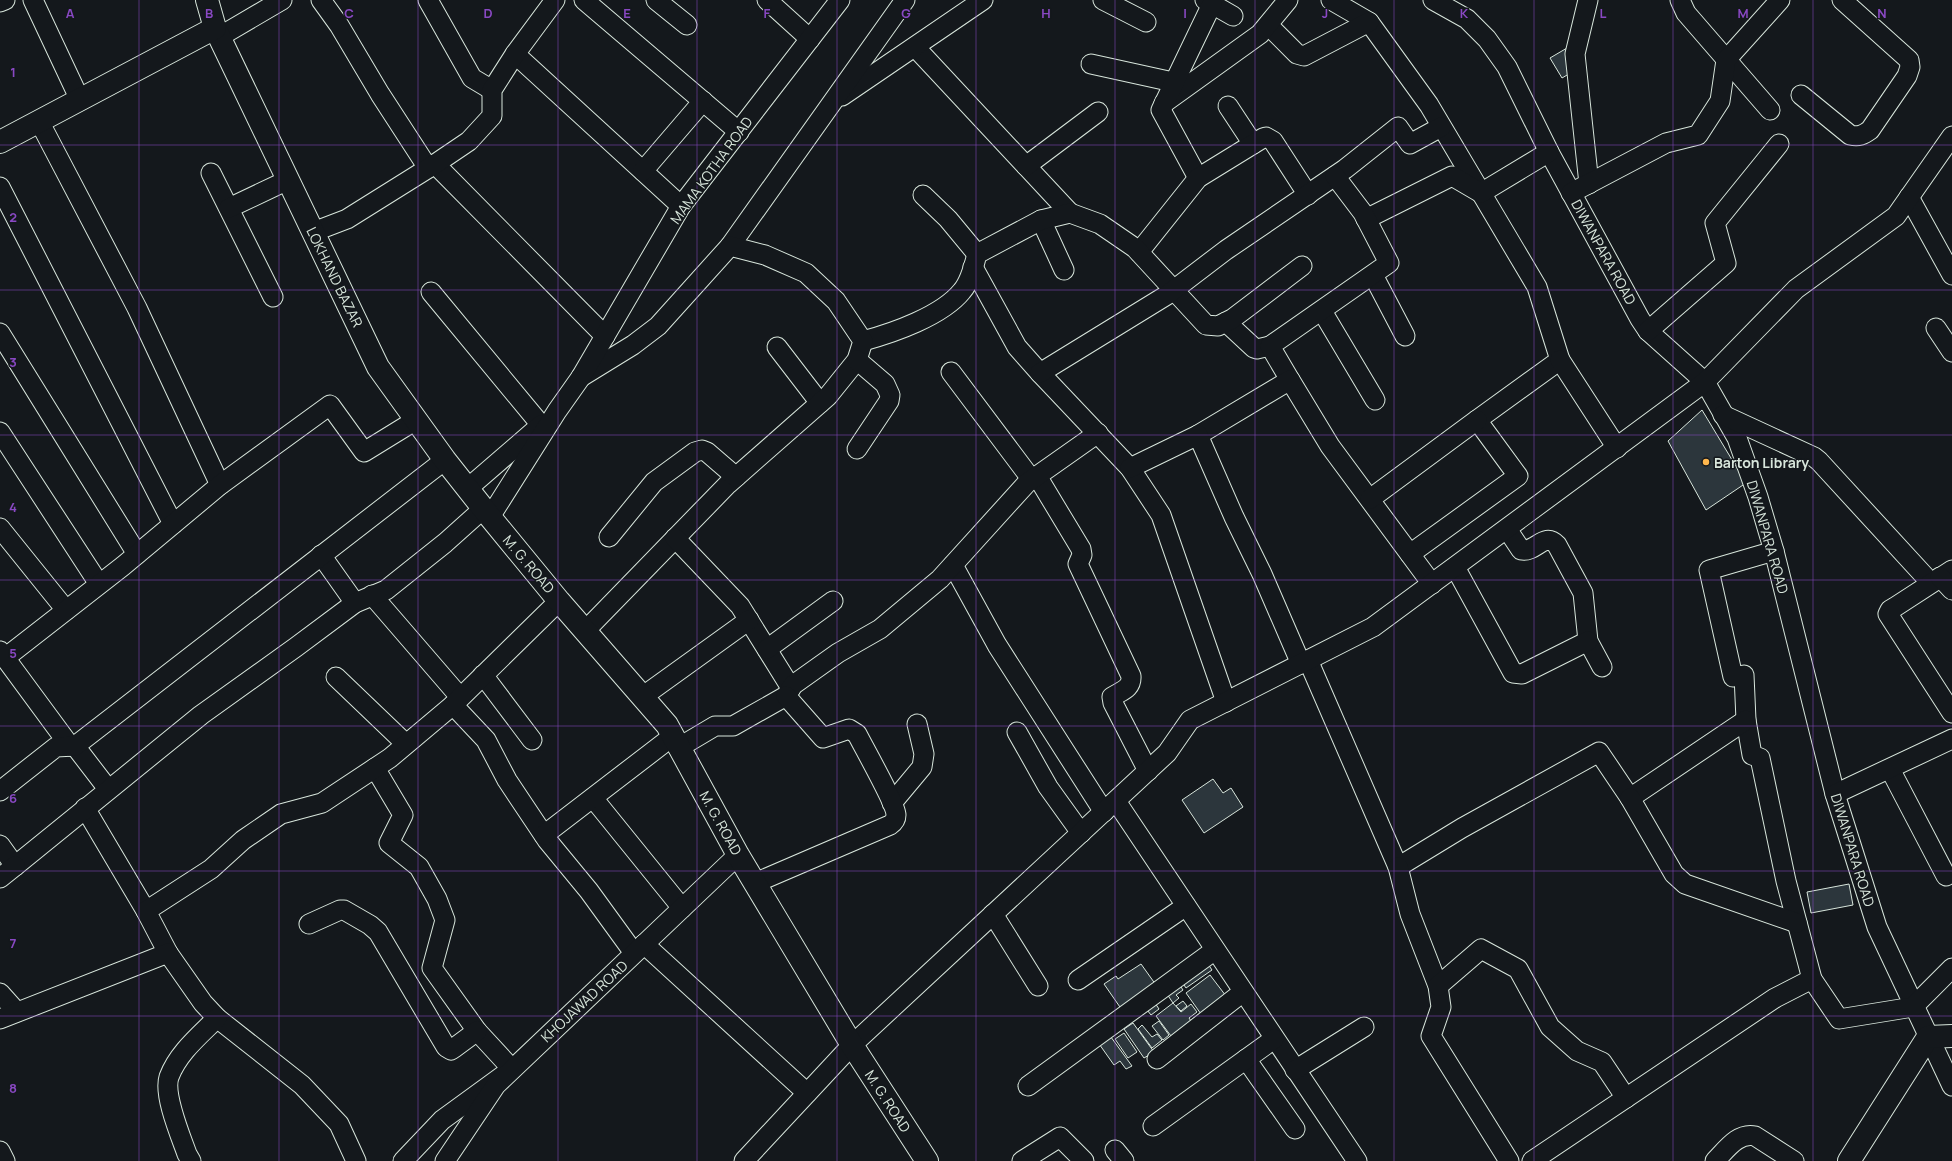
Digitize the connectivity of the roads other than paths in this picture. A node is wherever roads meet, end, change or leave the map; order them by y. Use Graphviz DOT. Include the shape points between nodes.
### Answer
graph roads {
  1 [pos="5,0"];
  2 [pos="33,0"];
  3 [pos="207,0"];
  4 [pos="282,0"];
  5 [pos="321,0"];
  6 [pos="428,0"];
  7 [pos="555,0"];
  8 [pos="584,0"];
  9 [pos="656,0"];
  10 [pos="767,0"];
  11 [pos="840,0"];
  12 [pos="905,0"];
  13 [pos="983,0"];
  14 [pos="1103,0"];
  15 [pos="1288,0"];
  16 [pos="1331,0"];
  17 [pos="1433,0"];
  18 [pos="1588,0"];
  19 [pos="1680,0"];
  20 [pos="1780,0"];
  21 [pos="1842,0"];
  22 [pos="0,2"];
  23 [pos="1209,2"];
  24 [pos="1233,16"];
  25 [pos="1146,22"];
  26 [pos="1369,22"];
  27 [pos="687,25"];
  28 [pos="1268,25"];
  29 [pos="217,32"];
  30 [pos="810,39"];
  31 [pos="914,47"];
  32 [pos="515,54"];
  33 [pos="1726,60"];
  34 [pos="1091,64"];
  35 [pos="1173,82"];
  36 [pos="492,90"];
  37 [pos="1801,95"];
  38 [pos="80,100"];
  39 [pos="703,101"];
  40 [pos="831,104"];
  41 [pos="1162,105"];
  42 [pos="1228,106"];
  43 [pos="1770,110"];
  44 [pos="1098,112"];
  45 [pos="39,121"];
  46 [pos="1442,127"];
  47 [pos="739,132"];
  48 [pos="1952,136"];
  49 [pos="0,142"];
  50 [pos="1253,144"];
  51 [pos="1779,144"];
  52 [pos="1549,152"];
  53 [pos="432,166"];
  54 [pos="1026,166"];
  55 [pos="643,171"];
  56 [pos="211,173"];
  57 [pos="1335,176"];
  58 [pos="1198,178"];
  59 [pos="288,180"];
  60 [pos="1589,184"];
  61 [pos="0,187"];
  62 [pos="1481,193"];
  63 [pos="1571,193"];
  64 [pos="1308,194"];
  65 [pos="923,195"];
  66 [pos="1909,197"];
  67 [pos="681,206"];
  68 [pos="229,208"];
  69 [pos="1070,213"];
  70 [pos="1366,219"];
  71 [pos="1041,220"];
  72 [pos="313,232"];
  73 [pos="730,246"];
  74 [pos="1139,252"];
  75 [pos="975,261"];
  76 [pos="1302,266"];
  77 [pos="1064,270"];
  78 [pos="1373,275"];
  79 [pos="1952,275"];
  80 [pos="1172,290"];
  81 [pos="431,292"];
  82 [pos="273,297"];
  83 [pos="1322,311"];
  84 [pos="1226,322"];
  85 [pos="1936,328"];
  86 [pos="1648,331"];
  87 [pos="0,333"];
  88 [pos="605,336"];
  89 [pos="1405,336"];
  90 [pos="862,341"];
  91 [pos="1270,346"];
  92 [pos="777,347"];
  93 [pos="1952,352"];
  94 [pos="857,360"];
  95 [pos="1560,360"];
  96 [pos="951,372"];
  97 [pos="1040,373"];
  98 [pos="581,377"];
  99 [pos="1290,380"];
  100 [pos="1705,382"];
  101 [pos="1375,400"];
  102 [pos="820,403"];
  103 [pos="557,411"];
  104 [pos="1724,415"];
  105 [pos="416,420"];
  106 [pos="1477,420"];
  107 [pos="540,425"];
  108 [pos="0,432"];
  109 [pos="1098,433"];
  110 [pos="1198,435"];
  111 [pos="1616,448"];
  112 [pos="857,449"];
  113 [pos="445,460"];
  114 [pos="1130,468"];
  115 [pos="736,477"];
  116 [pos="1034,478"];
  117 [pos="220,485"];
  118 [pos="467,489"];
  119 [pos="1370,499"];
  120 [pos="486,513"];
  121 [pos="173,524"];
  122 [pos="0,528"];
  123 [pos="1507,529"];
  124 [pos="609,537"];
  125 [pos="676,538"];
  126 [pos="1774,551"];
  127 [pos="137,554"];
  128 [pos="1410,554"];
  129 [pos="322,555"];
  130 [pos="953,565"];
  131 [pos="1455,567"];
  132 [pos="1944,580"];
  133 [pos="99,584"];
  134 [pos="1432,584"];
  135 [pos="372,595"];
  136 [pos="559,601"];
  137 [pos="833,601"];
  138 [pos="355,603"];
  139 [pos="66,610"];
  140 [pos="749,620"];
  141 [pos="585,631"];
  142 [pos="1588,640"];
  143 [pos="767,649"];
  144 [pos="2,654"];
  145 [pos="1304,662"];
  146 [pos="1602,667"];
  147 [pos="483,675"];
  148 [pos="336,677"];
  149 [pos="789,692"];
  150 [pos="642,697"];
  151 [pos="457,701"];
  152 [pos="1226,702"];
  153 [pos="1952,713"];
  154 [pos="1746,720"];
  155 [pos="917,724"];
  156 [pos="1017,732"];
  157 [pos="1952,739"];
  158 [pos="532,740"];
  159 [pos="676,742"];
  160 [pos="406,744"];
  161 [pos="73,746"];
  162 [pos="375,768"];
  163 [pos="1890,769"];
  164 [pos="1148,771"];
  165 [pos="108,789"];
  166 [pos="0,791"];
  167 [pos="1835,794"];
  168 [pos="592,798"];
  169 [pos="1630,798"];
  170 [pos="892,803"];
  171 [pos="1110,806"];
  172 [pos="85,808"];
  173 [pos="1080,833"];
  174 [pos="544,835"];
  175 [pos="0,845"];
  176 [pos="738,855"];
  177 [pos="15,866"];
  178 [pos="1398,867"];
  179 [pos="1946,876"];
  180 [pos="0,878"];
  181 [pos="755,883"];
  182 [pos="1186,906"];
  183 [pos="682,908"];
  184 [pos="146,911"];
  185 [pos="993,914"];
  186 [pos="1797,923"];
  187 [pos="309,924"];
  188 [pos="639,949"];
  189 [pos="1215,950"];
  190 [pos="168,953"];
  191 [pos="1952,968"];
  192 [pos="1812,979"];
  193 [pos="1078,980"];
  194 [pos="1038,986"];
  195 [pos="1438,986"];
  196 [pos="1243,992"];
  197 [pos="0,993"];
  198 [pos="1914,1007"];
  199 [pos="8,1016"];
  200 [pos="217,1018"];
  201 [pos="1364,1026"];
  202 [pos="477,1031"];
  203 [pos="1952,1036"];
  204 [pos="1928,1037"];
  205 [pos="1274,1039"];
  206 [pos="852,1045"];
  207 [pos="1246,1059"];
  208 [pos="1157,1060"];
  209 [pos="512,1069"];
  210 [pos="1295,1070"];
  211 [pos="1028,1086"];
  212 [pos="1952,1086"];
  213 [pos="807,1093"];
  214 [pos="1626,1098"];
  215 [pos="1153,1126"];
  216 [pos="1295,1129"];
  217 [pos="0,1151"];
  218 [pos="451,1158"];
  219 [pos="5,1161"];
  220 [pos="191,1161"];
  221 [pos="356,1161"];
  222 [pos="403,1161"];
  223 [pos="744,1161"];
  224 [pos="927,1161"];
  225 [pos="1022,1161"];
  226 [pos="1084,1161"];
  227 [pos="1357,1161"];
  228 [pos="1509,1161"];
  229 [pos="1532,1161"];
  230 [pos="1715,1161"];
  231 [pos="1794,1161"];
  232 [pos="1848,1161"];
  1 -- 22 [label="street"];
  2 -- 38 [label="street"];
  3 -- 29 [label="main road, LOKHAND BAZAR"];
  4 -- 29 [label="street"];
  5 -- 53 [label="street" via="380,94"];
  6 -- 36 [label="street" via="472,78"];
  7 -- 32 [label="street"];
  8 -- 39 [label="street"];
  9 -- 27 [label="street"];
  10 -- 30 [label="street"];
  11 -- 30 [label="street, MAMA KOTHA ROAD"];
  12 -- 40 [label="street"];
  13 -- 31 [label="street"];
  14 -- 25 [label="street"];
  15 -- 28 [label="street"];
  16 -- 26 [label="street"];
  17 -- 52 [label="street, DIWANPARA ROAD" via="1466,19 1487,39 1507,67"];
  18 -- 60 [label="street" via="1575,54"];
  19 -- 33 [label="street" via="1686,13"];
  20 -- 33 [label="street"];
  21 -- 37 [label="street" via="1909,60 1907,76 1870,130 1858,136 1850,135"];
  23 -- 24 [label="street"];
  23 -- 35 [label="street"];
  26 -- 28 [label="street" via="1304,56 1297,54"];
  26 -- 46 [label="street"];
  28 -- 41 [label="street" via="1251,41"];
  29 -- 38 [label="main road"];
  29 -- 59 [label="main road, LOKHAND BAZAR"];
  30 -- 47 [label="street, MAMA KOTHA ROAD"];
  31 -- 40 [label="street"];
  31 -- 54 [label="street"];
  32 -- 36 [label="street"];
  32 -- 55 [label="street"];
  33 -- 43 [label="street"];
  33 -- 60 [label="street" via="1720,101 1698,135 1666,143"];
  34 -- 35 [label="street"];
  35 -- 41 [label="street"];
  36 -- 53 [label="street" via="492,116 469,141"];
  38 -- 45 [label="main road"];
  39 -- 47 [label="street"];
  39 -- 55 [label="street"];
  40 -- 73 [label="street"];
  41 -- 58 [label="street" via="1162,114"];
  42 -- 50 [label="street"];
  44 -- 54 [label="street"];
  45 -- 49 [label="main road"];
  45 -- 117 [label="street" via="137,308"];
  46 -- 57 [label="street" via="1410,144 1398,127"];
  46 -- 62 [label="street"];
  47 -- 67 [label="street, MAMA KOTHA ROAD"];
  48 -- 66 [label="street"];
  50 -- 58 [label="street"];
  50 -- 64 [label="street" via="1263,138 1273,141"];
  51 -- 86 [label="street" via="1715,223 1726,262"];
  52 -- 62 [label="street"];
  52 -- 63 [label="street, DIWANPARA ROAD"];
  53 -- 72 [label="street" via="347,219"];
  53 -- 88 [label="street"];
  54 -- 69 [label="street"];
  55 -- 67 [label="street"];
  56 -- 68 [label="street"];
  57 -- 64 [label="street"];
  57 -- 70 [label="street"];
  58 -- 74 [label="street"];
  59 -- 68 [label="street"];
  59 -- 72 [label="main road, LOKHAND BAZAR"];
  60 -- 63 [label="street"];
  61 -- 121 [label="street"];
  62 -- 70 [label="street" via="1452,176"];
  62 -- 95 [label="street" via="1537,287"];
  63 -- 86 [label="street, DIWANPARA ROAD"];
  64 -- 80 [label="street"];
  65 -- 75 [label="street" via="948,219"];
  66 -- 79 [label="street"];
  66 -- 100 [label="street" via="1896,216 1796,289"];
  67 -- 88 [label="street, MAMA KOTHA ROAD"];
  68 -- 82 [label="street"];
  69 -- 71 [label="street"];
  69 -- 74 [label="street" via="1100,224"];
  70 -- 78 [label="street" via="1389,263"];
  71 -- 75 [label="street"];
  71 -- 77 [label="street"];
  72 -- 105 [label="main road, LOKHAND BAZAR" via="378,367"];
  73 -- 90 [label="street" via="765,255 806,273 836,301"];
  73 -- 98 [label="street" via="658,326 633,345"];
  74 -- 80 [label="street"];
  75 -- 90 [label="street" via="963,290 947,306 893,333"];
  75 -- 97 [label="street" via="1017,347"];
  76 -- 84 [label="street"];
  78 -- 83 [label="street"];
  78 -- 89 [label="street"];
  80 -- 84 [label="street" via="1206,325 1218,326"];
  80 -- 97 [label="street"];
  81 -- 107 [label="street"];
  83 -- 91 [label="street"];
  83 -- 101 [label="street"];
  84 -- 91 [label="street" via="1254,348"];
  85 -- 93 [label="street"];
  86 -- 100 [label="street, DIWANPARA ROAD"];
  87 -- 127 [label="street"];
  88 -- 98 [label="street, MAMA KOTHA ROAD"];
  90 -- 94 [label="street"];
  91 -- 99 [label="street"];
  92 -- 102 [label="street"];
  94 -- 102 [label="street"];
  94 -- 112 [label="street" via="885,384 890,395"];
  95 -- 106 [label="street"];
  95 -- 111 [label="street"];
  96 -- 116 [label="street"];
  97 -- 109 [label="street"];
  98 -- 103 [label="street, MAMA KOTHA ROAD"];
  99 -- 110 [label="street"];
  99 -- 119 [label="street" via="1330,446"];
  100 -- 104 [label="street, DIWANPARA ROAD"];
  100 -- 111 [label="street"];
  102 -- 115 [label="street"];
  103 -- 107 [label="street, MAMA KOTHA ROAD"];
  103 -- 120 [label="street, MAMA KOTHA ROAD"];
  104 -- 126 [label="street, DIWANPARA ROAD" via="1737,438"];
  104 -- 132 [label="street" via="1814,457"];
  105 -- 113 [label="main road, LOKHAND BAZAR"];
  105 -- 117 [label="street" via="364,452 330,405"];
  106 -- 119 [label="street"];
  106 -- 128 [label="street" via="1518,476"];
  107 -- 118 [label="street, MAMA KOTHA ROAD"];
  108 -- 133 [label="street"];
  109 -- 114 [label="street"];
  109 -- 116 [label="street"];
  110 -- 114 [label="street"];
  110 -- 145 [label="street" via="1234,517"];
  111 -- 123 [label="street"];
  113 -- 118 [label="main road, LOKHAND BAZAR"];
  113 -- 129 [label="street"];
  114 -- 152 [label="street" via="1161,516"];
  115 -- 124 [label="street" via="707,452 695,452 654,482"];
  115 -- 125 [label="street"];
  116 -- 130 [label="street" via="1026,483"];
  116 -- 164 [label="street" via="1081,548 1082,555 1078,564 1131,676 1128,688 1112,696 1113,703"];
  117 -- 121 [label="street"];
  118 -- 120 [label="main road, LOKHAND BAZAR"];
  119 -- 128 [label="street"];
  120 -- 135 [label="street, MAMA KOTHA ROAD" via="386,590"];
  120 -- 136 [label="main road, M. G. ROAD"];
  121 -- 127 [label="street"];
  122 -- 139 [label="street"];
  123 -- 131 [label="street"];
  123 -- 142 [label="street" via="1521,550 1530,550 1549,539 1557,545 1583,593"];
  125 -- 140 [label="street" via="733,598"];
  125 -- 141 [label="street"];
  126 -- 154 [label="street" via="1709,570 1733,677 1744,675"];
  126 -- 167 [label="street, DIWANPARA ROAD"];
  127 -- 133 [label="street"];
  128 -- 134 [label="street"];
  129 -- 138 [label="street"];
  129 -- 161 [label="street"];
  130 -- 149 [label="street" via="880,629 838,653"];
  130 -- 171 [label="street" via="997,645"];
  131 -- 134 [label="street"];
  131 -- 142 [label="street" via="1514,673 1522,674"];
  132 -- 153 [label="street" via="1894,606 1888,614"];
  133 -- 139 [label="street"];
  134 -- 145 [label="street" via="1373,627"];
  135 -- 138 [label="street, MAMA KOTHA ROAD"];
  135 -- 151 [label="street"];
  136 -- 141 [label="main road, M. G. ROAD"];
  136 -- 147 [label="street"];
  137 -- 143 [label="street"];
  138 -- 165 [label="street, MAMA KOTHA ROAD" via="201,715"];
  139 -- 144 [label="street"];
  140 -- 143 [label="street"];
  140 -- 150 [label="street"];
  141 -- 150 [label="main road, M. G. ROAD"];
  142 -- 146 [label="street"];
  143 -- 149 [label="street"];
  144 -- 161 [label="street"];
  145 -- 152 [label="street"];
  145 -- 178 [label="street"];
  147 -- 151 [label="street"];
  147 -- 158 [label="street"];
  148 -- 160 [label="street"];
  149 -- 159 [label="street" via="733,726 715,726"];
  149 -- 170 [label="street" via="823,738 849,729 856,734"];
  150 -- 159 [label="main road, M. G. ROAD" via="666,725"];
  151 -- 160 [label="street"];
  151 -- 174 [label="street" via="486,740 507,780"];
  152 -- 164 [label="street" via="1190,720 1167,753"];
  154 -- 169 [label="street"];
  154 -- 186 [label="street" via="1752,755 1760,758"];
  155 -- 170 [label="street" via="924,754 922,767"];
  156 -- 173 [label="street" via="1048,787"];
  157 -- 163 [label="street"];
  159 -- 168 [label="street"];
  159 -- 176 [label="main road, M. G. ROAD"];
  160 -- 162 [label="street"];
  161 -- 165 [label="street"];
  161 -- 166 [label="street" via="56,747"];
  162 -- 184 [label="street" via="322,803 281,814 243,840 211,869"];
  162 -- 202 [label="street" via="403,815 389,843 419,867 437,899 445,920 432,968"];
  163 -- 167 [label="street"];
  163 -- 179 [label="street"];
  164 -- 171 [label="street"];
  165 -- 172 [label="street, MAMA KOTHA ROAD"];
  167 -- 198 [label="street, DIWANPARA ROAD" via="1877,927"];
  168 -- 174 [label="street"];
  168 -- 183 [label="street"];
  169 -- 178 [label="street" via="1599,752 1462,828"];
  169 -- 186 [label="street" via="1674,874 1685,884"];
  170 -- 181 [label="street" via="896,816 890,825"];
  171 -- 173 [label="street"];
  171 -- 182 [label="street"];
  172 -- 177 [label="street, MAMA KOTHA ROAD"];
  172 -- 184 [label="street"];
  173 -- 185 [label="street"];
  174 -- 188 [label="street"];
  175 -- 177 [label="street"];
  176 -- 181 [label="main road, M. G. ROAD"];
  176 -- 183 [label="street, KHOJAWAD ROAD"];
  177 -- 180 [label="street, MAMA KOTHA ROAD"];
  178 -- 195 [label="street" via="1410,914"];
  181 -- 206 [label="main road, M. G. ROAD"];
  182 -- 189 [label="street"];
  182 -- 193 [label="street"];
  183 -- 188 [label="street, KHOJAWAD ROAD"];
  184 -- 190 [label="street"];
  185 -- 194 [label="street"];
  185 -- 206 [label="street"];
  186 -- 192 [label="street"];
  187 -- 202 [label="street" via="344,910 370,925 378,932 446,1047 451,1050"];
  188 -- 209 [label="street, KHOJAWAD ROAD"];
  188 -- 213 [label="street"];
  189 -- 196 [label="street"];
  189 -- 211 [label="street"];
  190 -- 199 [label="street"];
  190 -- 200 [label="street" via="203,1003"];
  191 -- 198 [label="street"];
  192 -- 198 [label="street" via="1839,1019"];
  192 -- 214 [label="street" via="1775,998"];
  195 -- 214 [label="street" via="1481,949 1518,969 1550,1027 1577,1051 1602,1062"];
  195 -- 228 [label="street" via="1441,1006 1431,1036"];
  196 -- 205 [label="street"];
  196 -- 208 [label="street"];
  197 -- 199 [label="street"];
  198 -- 204 [label="street, DIWANPARA ROAD"];
  200 -- 220 [label="street" via="183,1052 169,1078 171,1108"];
  200 -- 221 [label="street" via="302,1085 339,1124"];
  201 -- 210 [label="street"];
  202 -- 209 [label="street"];
  203 -- 204 [label="main road"];
  204 -- 212 [label="street, DIWANPARA ROAD"];
  204 -- 232 [label="main road"];
  205 -- 207 [label="street"];
  205 -- 210 [label="street"];
  206 -- 213 [label="street"];
  206 -- 224 [label="main road, M. G. ROAD"];
  207 -- 215 [label="street"];
  207 -- 216 [label="street"];
  209 -- 218 [label="street, KHOJAWAD ROAD" via="496,1084"];
  209 -- 222 [label="street" via="442,1120"];
  210 -- 227 [label="street"];
  213 -- 223 [label="street"];
  214 -- 229 [label="street"];
  217 -- 219 [label="street"];
  225 -- 226 [label="street" via="1060,1137"];
  230 -- 231 [label="street" via="1738,1138 1750,1135"];
}
